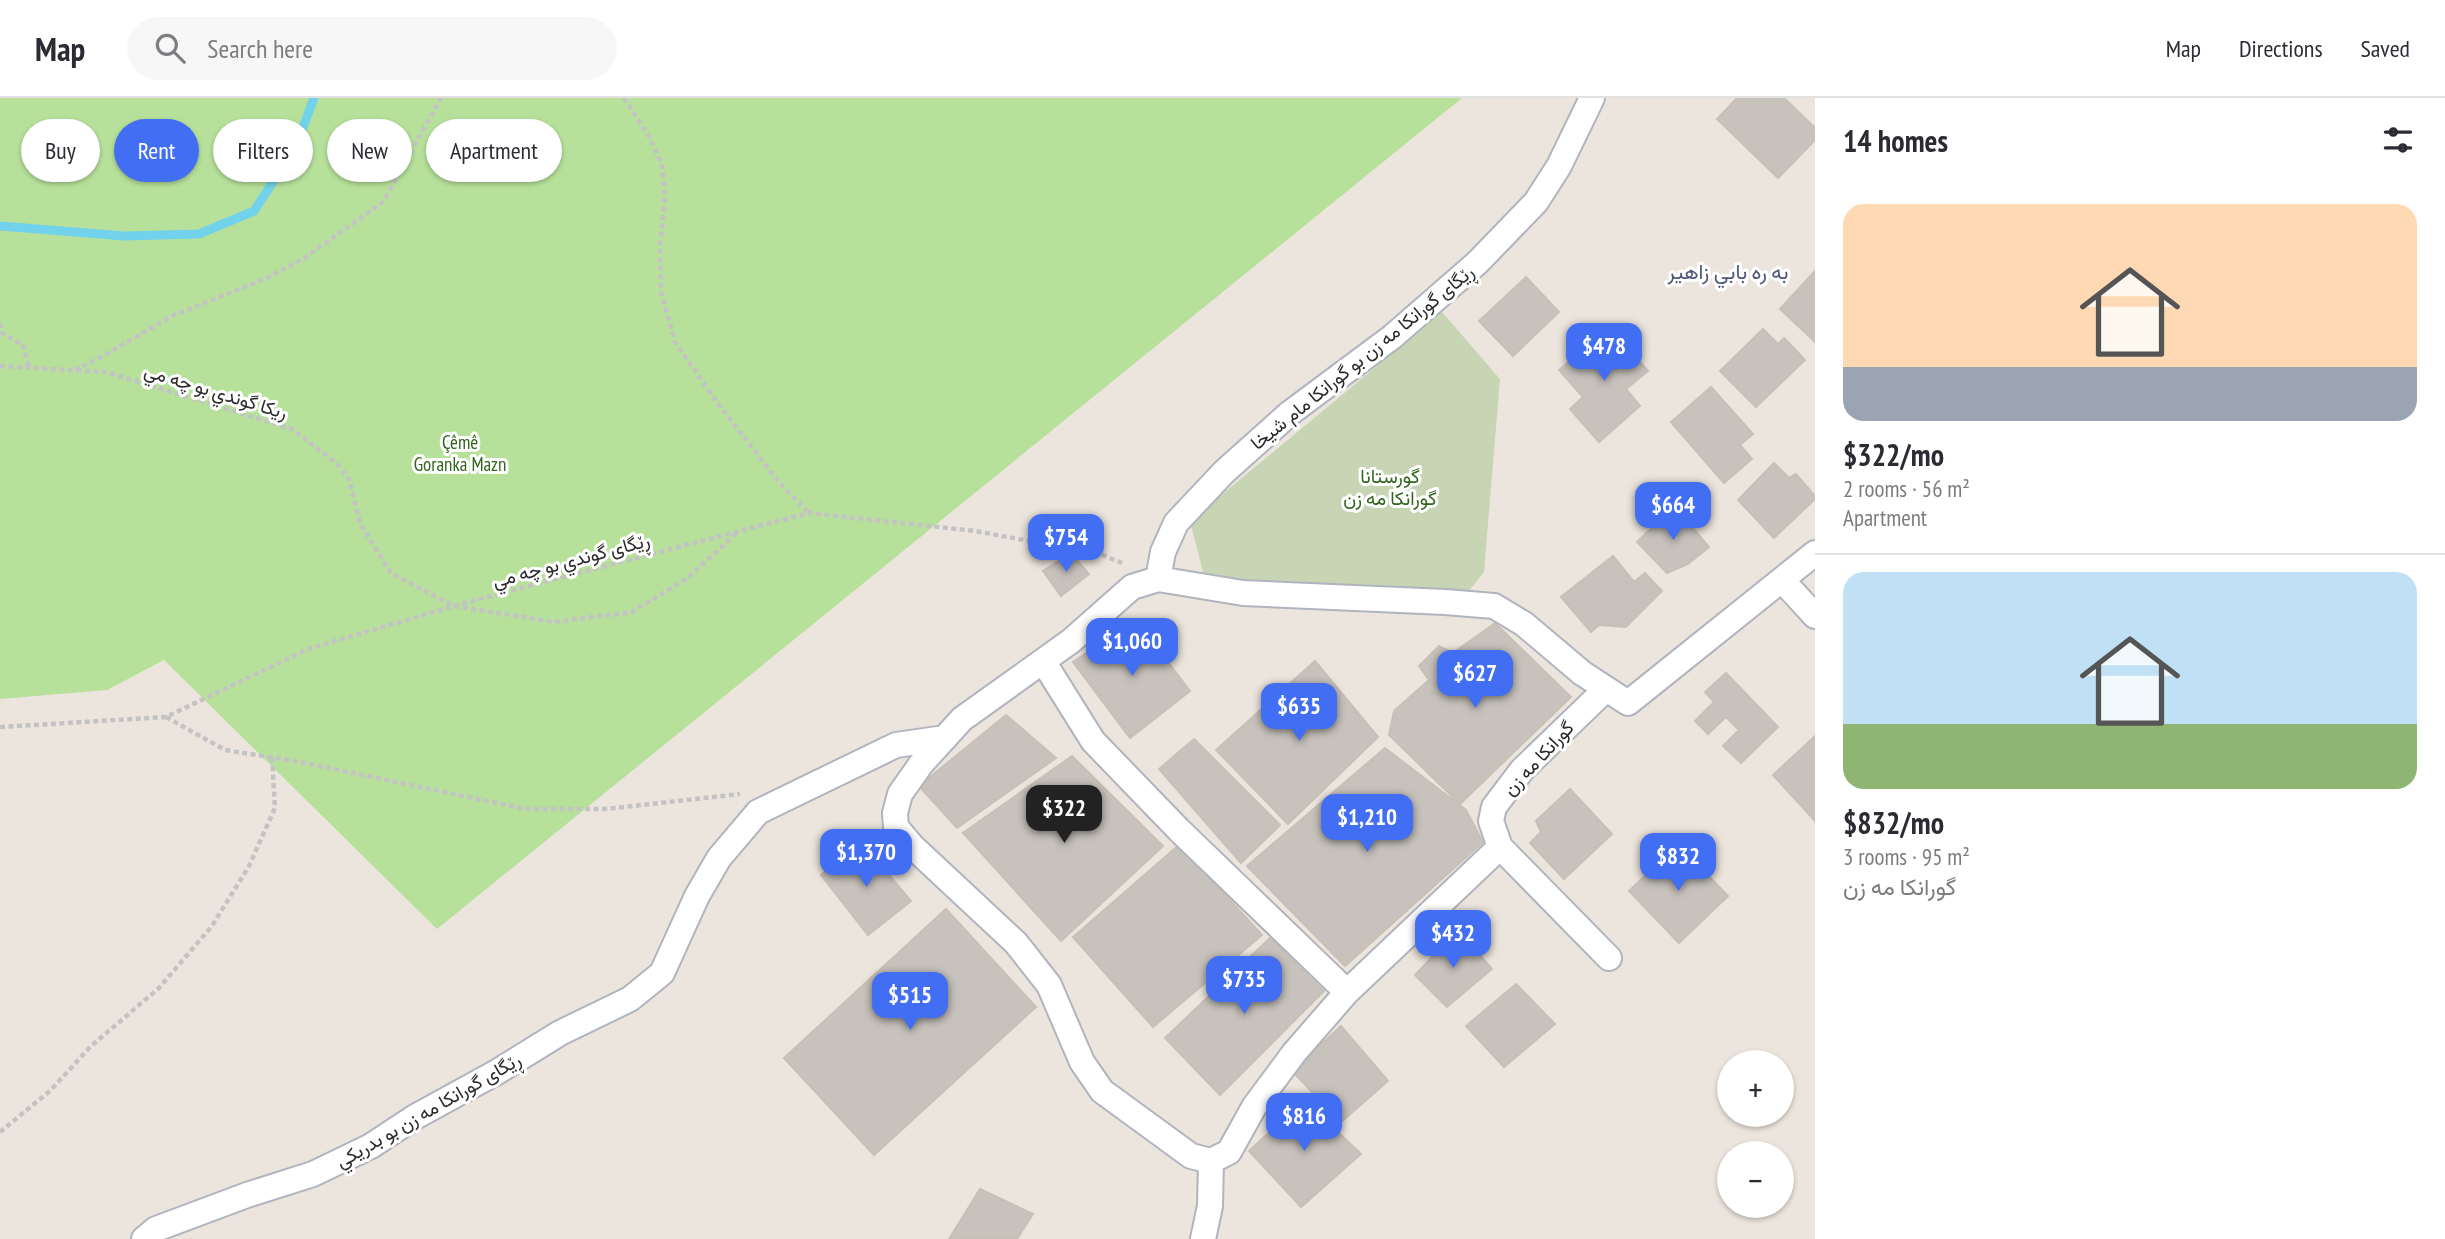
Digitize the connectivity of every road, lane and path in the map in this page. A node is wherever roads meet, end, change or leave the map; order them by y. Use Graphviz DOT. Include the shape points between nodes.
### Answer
graph roads {
  1 [pos="441,98"];
  2 [pos="624,98"];
  3 [pos="1592,98"];
  4 [pos="0,323"];
  5 [pos="0,366"];
  6 [pos="29,369"];
  7 [pos="73,370"];
  8 [pos="809,513"];
  9 [pos="738,531"];
  10 [pos="1815,553"];
  11 [pos="1158,579"];
  12 [pos="1782,580"];
  13 [pos="454,606"];
  14 [pos="1815,616"];
  15 [pos="1043,661"];
  16 [pos="1606,689"];
  17 [pos="166,717"];
  18 [pos="0,727"];
  19 [pos="944,738"];
  20 [pos="272,757"];
  21 [pos="742,793"];
  22 [pos="1500,847"];
  23 [pos="1609,958"];
  24 [pos="1347,992"];
  25 [pos="0,1132"];
  26 [pos="1211,1161"];
  27 [pos="144,1239"];
  28 [pos="1203,1239"];
  1 -- 7 [label="path, ريكا گوندي بو چه مي" via="383,202 306,257 267,278 172,316"];
  2 -- 8 [label="path" via="662,164 661,292 675,342 778,481"];
  3 -- 11 [label="street, ڕێگای گورانكا مه زن بو گورانکا مام شيخا" via="1536,202 1477,263 1392,337 1290,413 1224,472 1176,523 1163,552"];
  4 -- 6 [label="path" via="2,333 23,345"];
  5 -- 6 [label="path, ريكا گوندي بو چه مي"];
  6 -- 7 [label="path, ريكا گوندي بو چه مي"];
  7 -- 13 [label="path, ريكا گوندي بو چه مي" via="106,372 292,429 349,479 360,523 391,573"];
  8 -- 9 [label="path, ڕێگای گوندي بو چه مي"];
  8 -- 11 [label="path, ڕێگای گوندي بو چه مي" via="975,531 1100,554"];
  9 -- 13 [label="path, ڕێگای گوندي بو چه مي"];
  9 -- 13 [label="path, ريكا گوندي بو چه مي" via="686,579 632,612 554,622"];
  10 -- 12 [label="street"];
  11 -- 15 [label="street" via="1132,587"];
  11 -- 16 [label="street" via="1243,593 1494,607 1524,624"];
  12 -- 14 [label="street"];
  12 -- 16 [label="street" via="1628,703"];
  13 -- 17 [label="path, ڕێگای گوندي بو چه مي" via="308,649"];
  15 -- 19 [label="street" via="962,719"];
  15 -- 24 [label="street" via="1093,741"];
  16 -- 22 [label="street, گورانكا مه زن" via="1522,770 1494,807 1491,821"];
  17 -- 18 [label="path, ڕێگای گوندي بو چه مي"];
  17 -- 20 [label="path" via="226,750"];
  19 -- 26 [label="street" via="900,794 896,827 1016,943 1049,985 1082,1062 1102,1091 1191,1156"];
  19 -- 27 [label="street, ڕێگای گورانكا مه زن بو بدريكي" via="897,745 758,812 719,858 662,973 629,999 560,1033 371,1146 313,1174 156,1229"];
  20 -- 21 [label="path" via="526,809 606,809"];
  20 -- 25 [label="path" via="275,808 249,866 212,926 159,988"];
  22 -- 23 [label="street"];
  22 -- 24 [label="street"];
  24 -- 26 [label="street" via="1262,1096 1229,1152"];
  26 -- 28 [label="street" via="1210,1206"];
}
